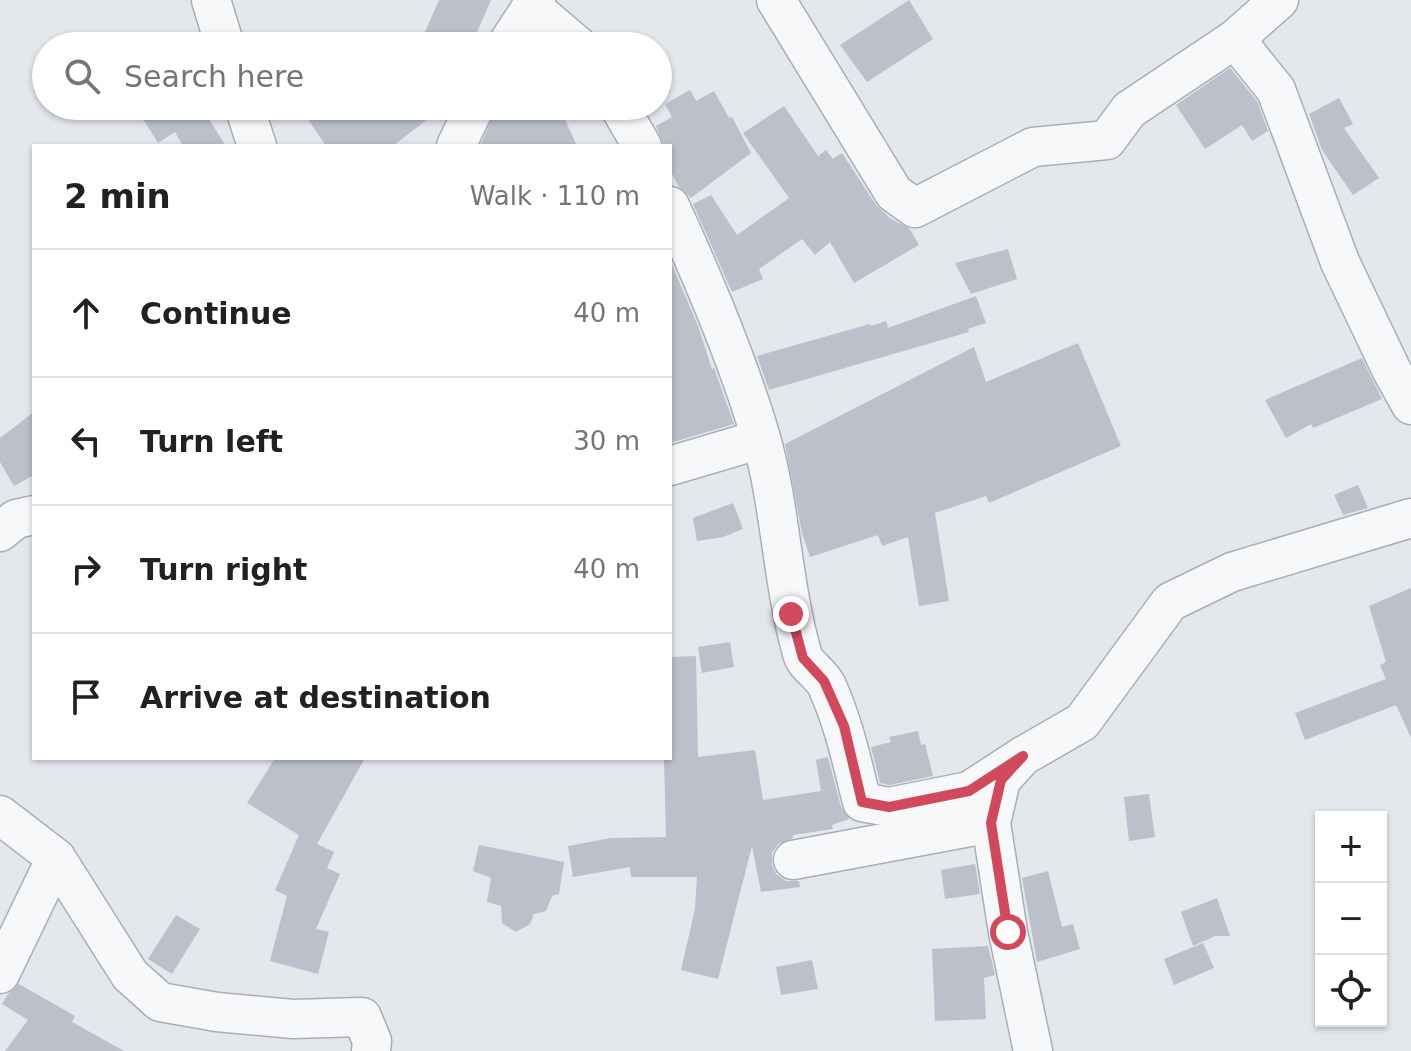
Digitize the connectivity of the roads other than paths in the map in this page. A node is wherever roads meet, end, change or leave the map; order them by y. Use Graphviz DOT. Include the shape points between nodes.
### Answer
graph roads {
  1 [pos="211,0"];
  2 [pos="776,0"];
  3 [pos="1279,0"];
  4 [pos="533,3"];
  5 [pos="221,32"];
  6 [pos="515,32"];
  7 [pos="563,32"];
  8 [pos="1235,39"];
  9 [pos="249,120"];
  10 [pos="468,120"];
  11 [pos="627,120"];
  12 [pos="256,144"];
  13 [pos="457,144"];
  14 [pos="641,144"];
  15 [pos="672,210"];
  16 [pos="1411,405"];
  17 [pos="761,439"];
  18 [pos="672,465"];
  19 [pos="32,515"];
  20 [pos="1411,518"];
  21 [pos="0,532"];
  22 [pos="1023,756"];
  23 [pos="0,815"];
  24 [pos="991,823"];
  25 [pos="56,858"];
  26 [pos="793,860"];
  27 [pos="0,974"];
  28 [pos="371,1051"];
  29 [pos="1033,1051"];
  1 -- 5 [label="street"];
  2 -- 8 [label="street" via="894,193 915,208 1033,147 1107,140 1129,110"];
  3 -- 8 [label="street"];
  4 -- 6 [label="street"];
  4 -- 7 [label="street"];
  8 -- 16 [label="street" via="1276,90 1340,262"];
  9 -- 12 [label="street"];
  10 -- 13 [label="street"];
  11 -- 14 [label="street"];
  15 -- 17 [label="street" via="705,281"];
  17 -- 18 [label="street"];
  17 -- 22 [label="street" via="803,658 824,681 844,726 862,802 889,807 969,791"];
  19 -- 21 [label="street" via="16,519"];
  20 -- 22 [label="street" via="1232,572 1170,602 1082,722"];
  22 -- 24 [label="street" via="1001,780"];
  23 -- 25 [label="street"];
  24 -- 26 [label="street"];
  24 -- 29 [label="street"];
  25 -- 27 [label="street"];
  25 -- 28 [label="street" via="130,975 160,1002 293,1019 362,1017"];
}
